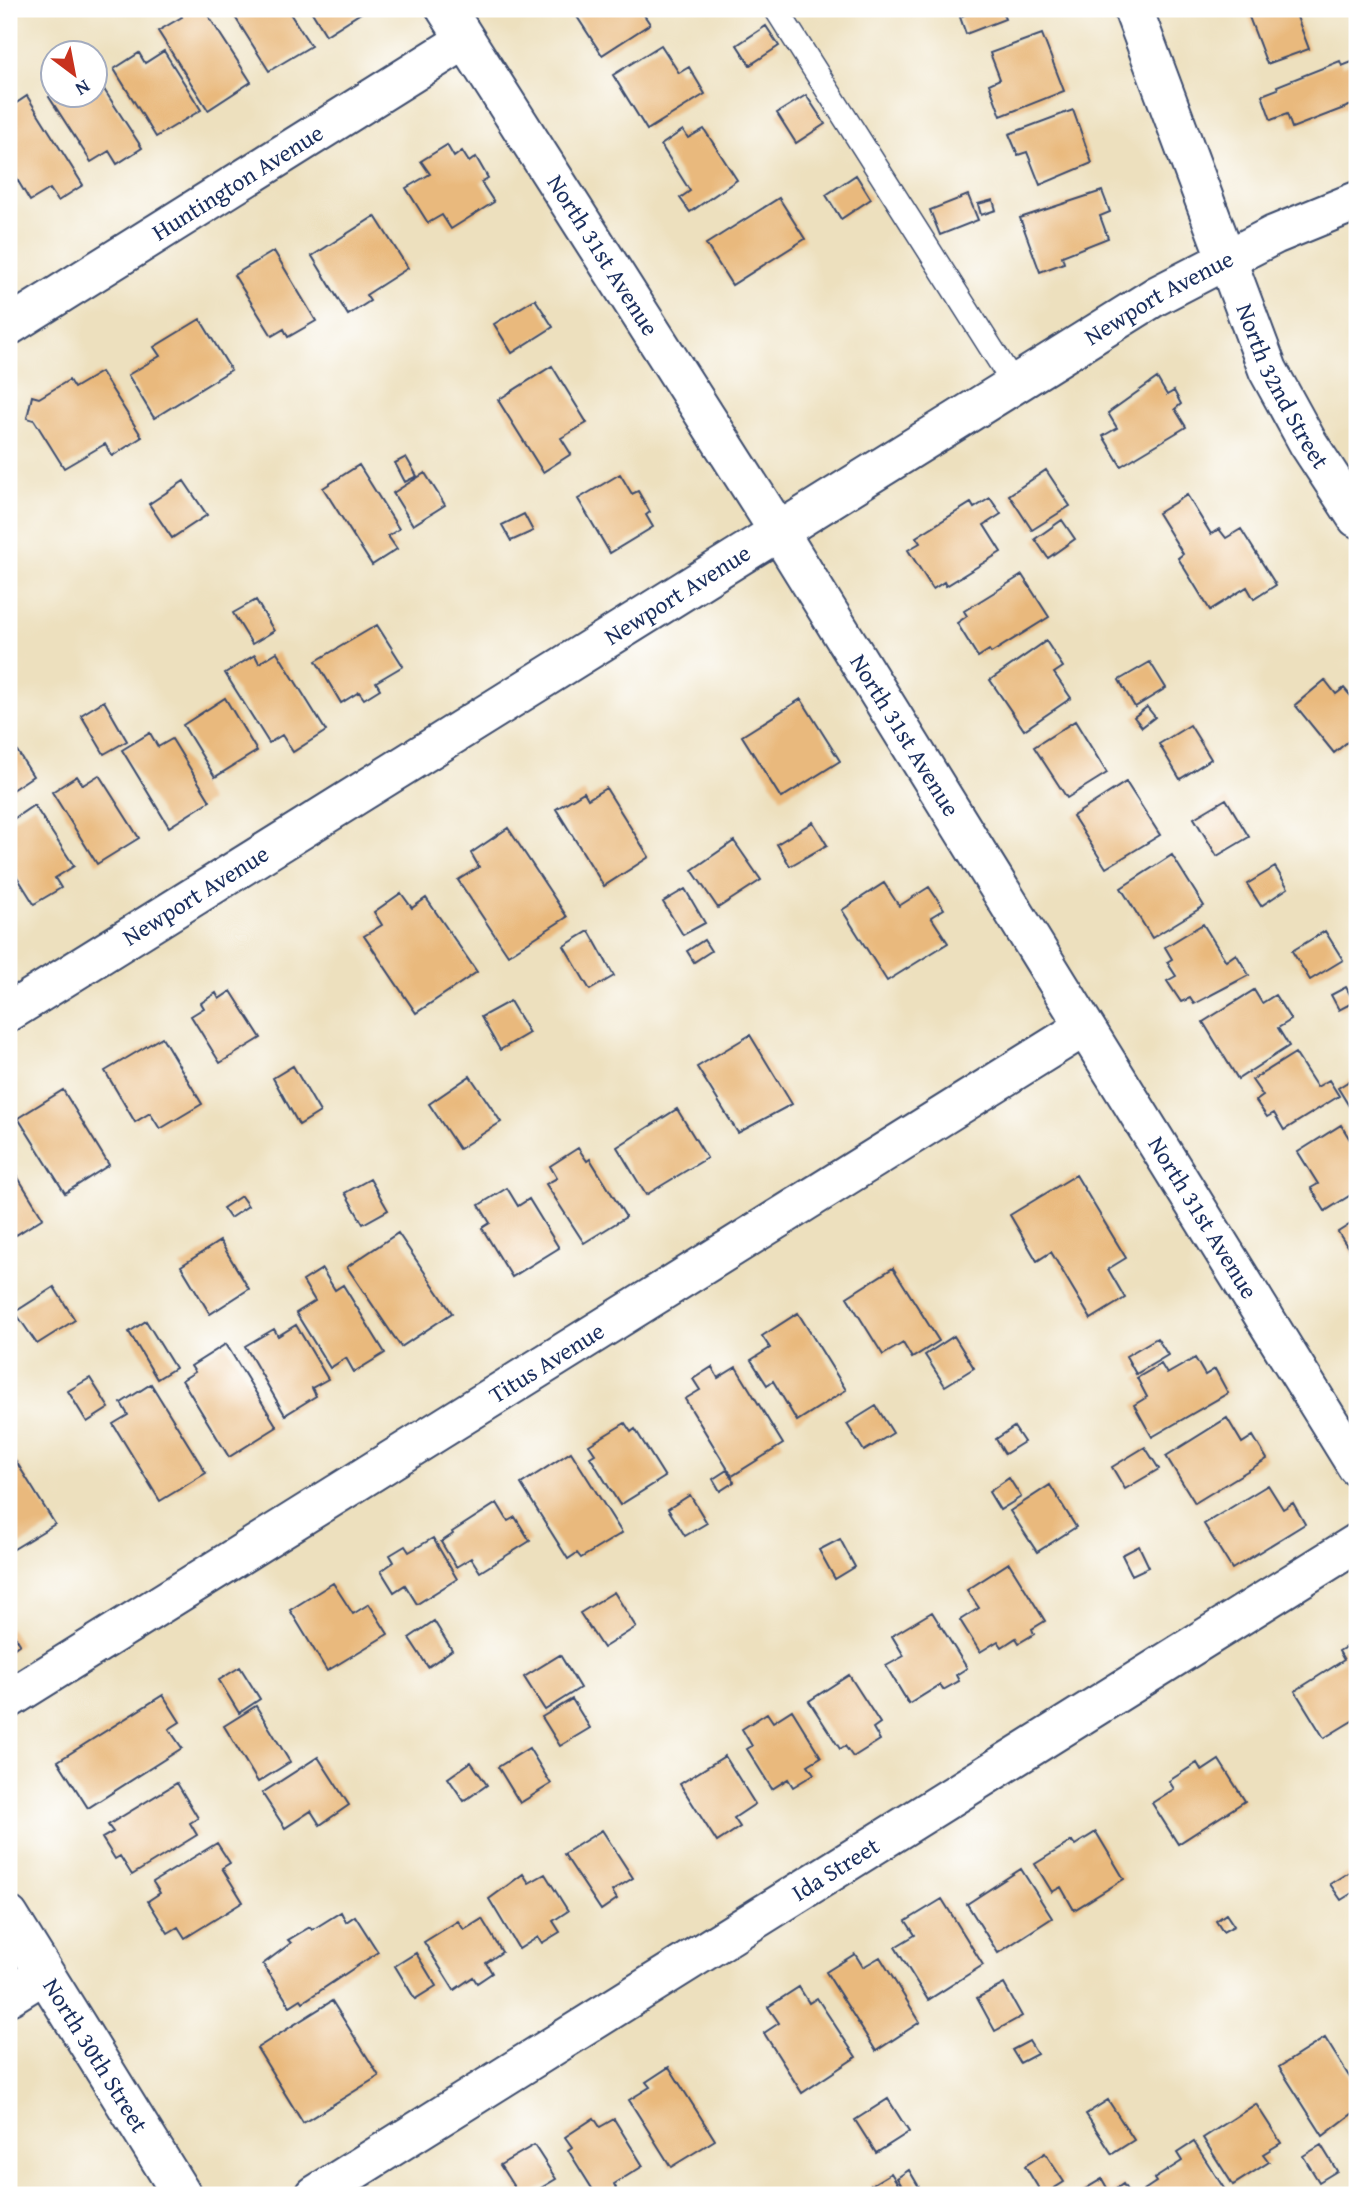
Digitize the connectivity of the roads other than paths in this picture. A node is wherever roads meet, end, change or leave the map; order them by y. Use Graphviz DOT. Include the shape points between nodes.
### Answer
graph roads {
  1 [pos="776,9"];
  2 [pos="1133,9"];
  3 [pos="455,24"];
  4 [pos="1357,201"];
  5 [pos="1226,258"];
  6 [pos="9,326"];
  7 [pos="1014,384"];
  8 [pos="1357,518"];
  9 [pos="779,532"];
  10 [pos="9,1012"];
  11 [pos="1083,1028"];
  12 [pos="1357,1467"];
  13 [pos="1357,1543"];
  14 [pos="9,1699"];
  15 [pos="9,1916"];
  16 [pos="44,1974"];
  17 [pos="9,1996"];
  18 [pos="182,2195"];
  19 [pos="315,2195"];
  1 -- 7 [label="lane"];
  2 -- 5 [label="main road, North 32nd Street"];
  3 -- 6 [label="main road, Huntington Avenue"];
  3 -- 9 [label="main road, North 31st Avenue"];
  4 -- 5 [label="main road, Newport Avenue"];
  5 -- 7 [label="main road, Newport Avenue"];
  5 -- 8 [label="main road, North 32nd Street" via="1268,370"];
  7 -- 9 [label="main road, Newport Avenue"];
  9 -- 10 [label="main road, Newport Avenue"];
  9 -- 11 [label="main road, North 31st Avenue"];
  11 -- 12 [label="main road, North 31st Avenue"];
  11 -- 14 [label="main road, Titus Avenue"];
  13 -- 19 [label="main road, Ida Street"];
  15 -- 16 [label="main road, North 30th Street"];
  16 -- 17 [label="main road"];
  16 -- 18 [label="main road, North 30th Street"];
}
